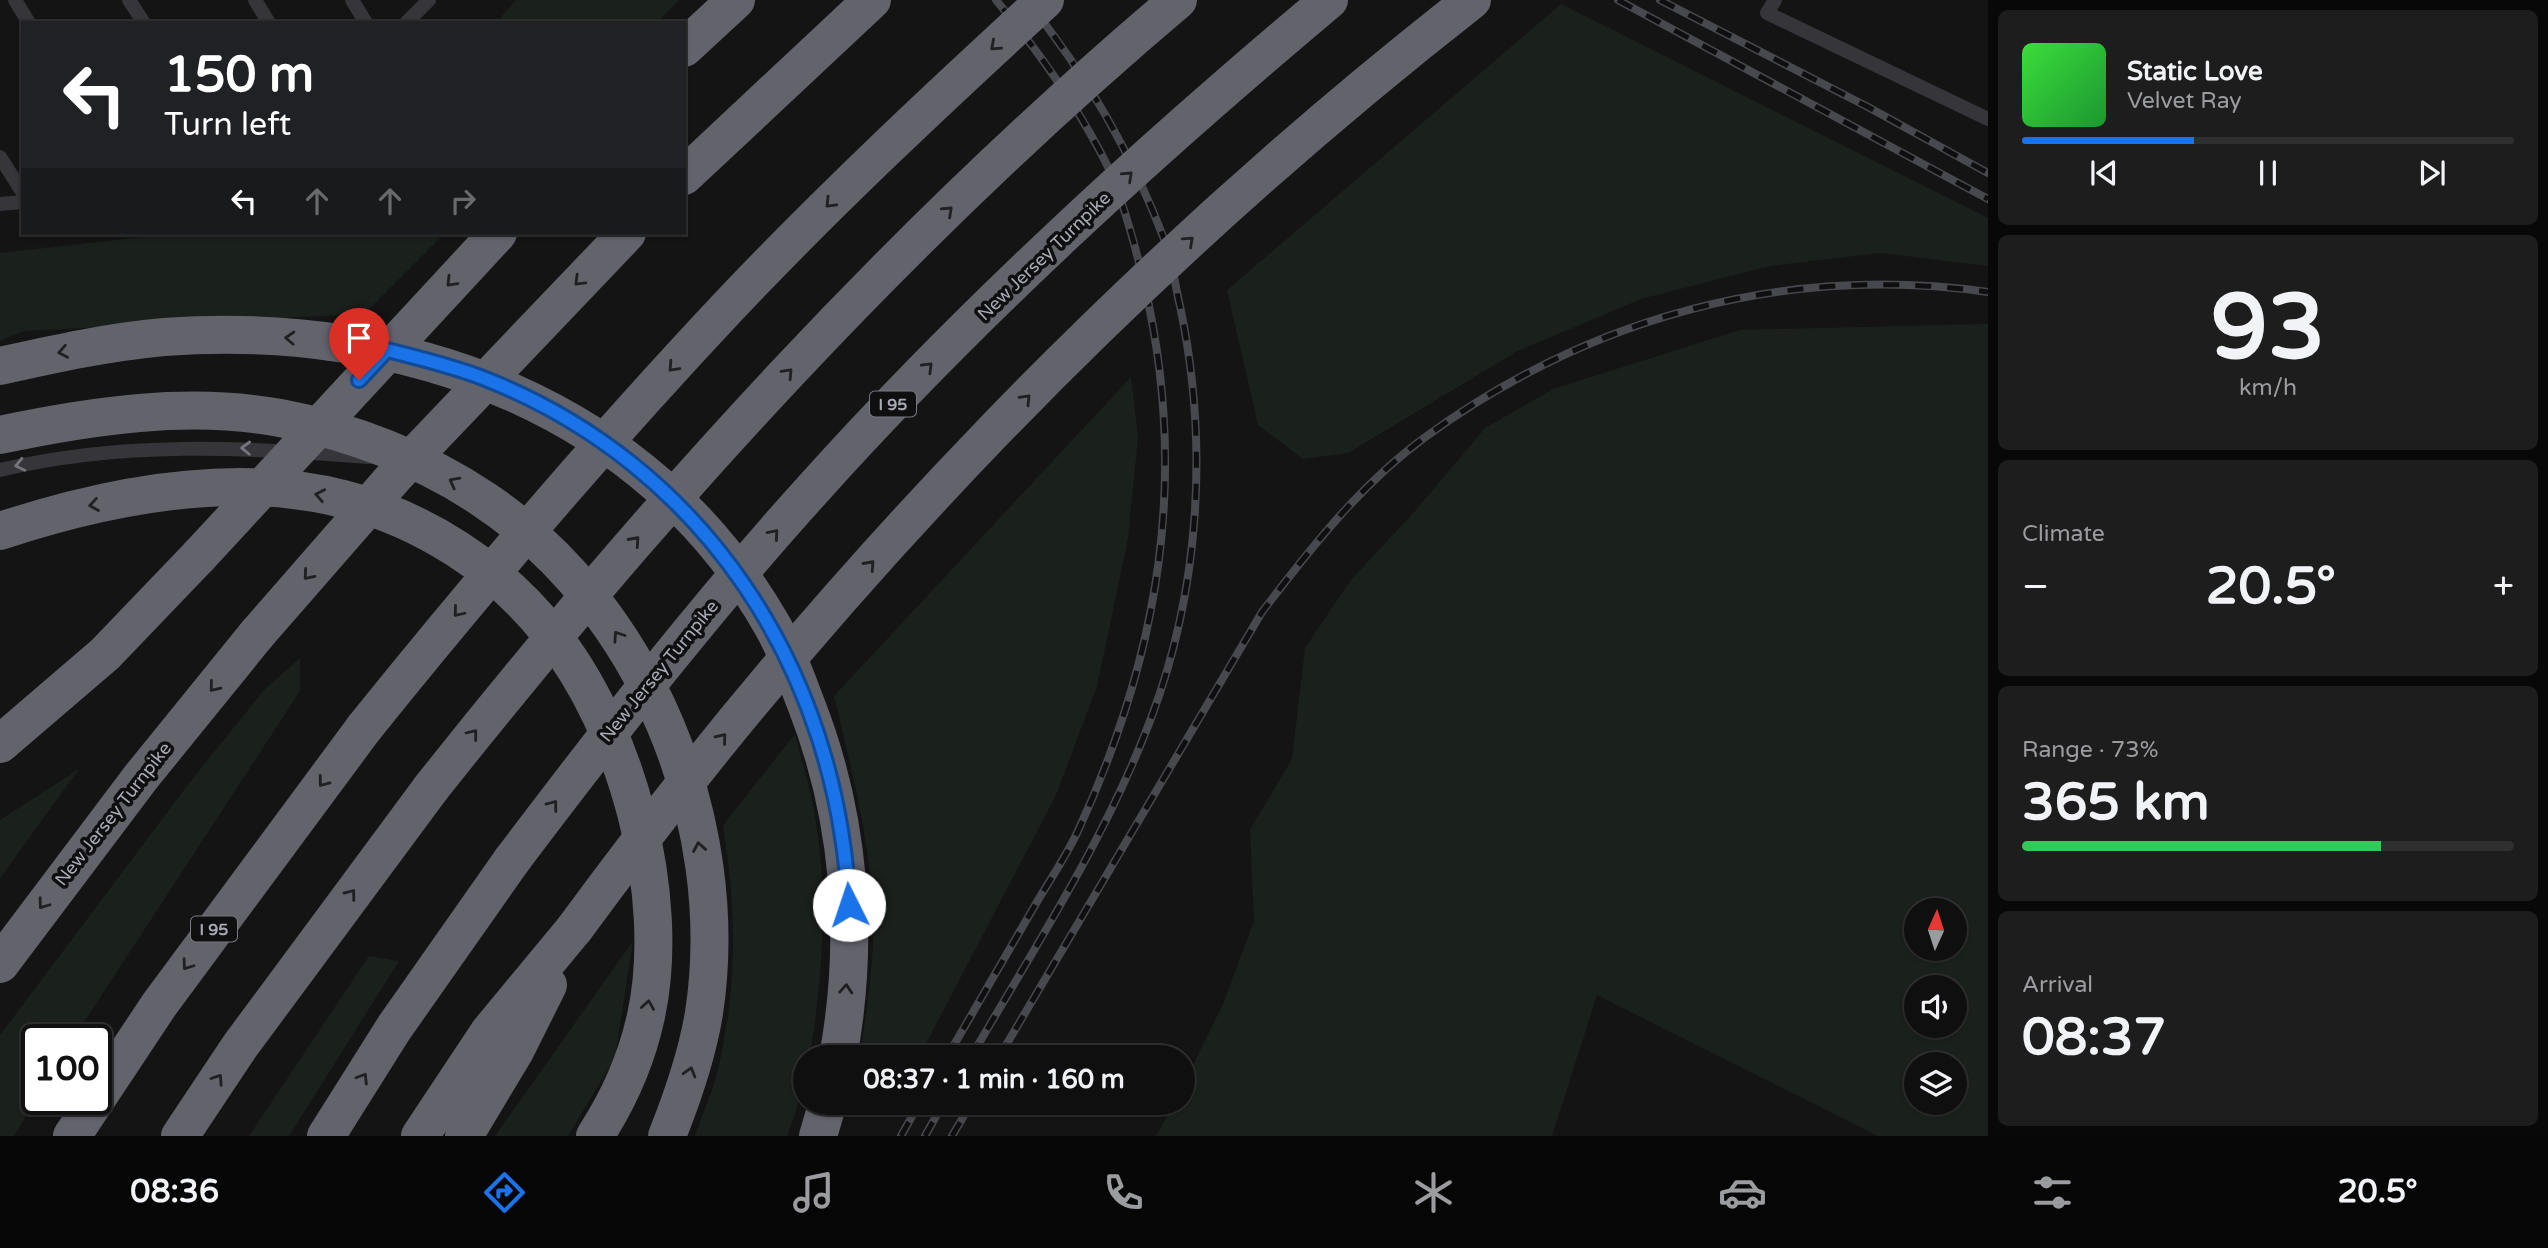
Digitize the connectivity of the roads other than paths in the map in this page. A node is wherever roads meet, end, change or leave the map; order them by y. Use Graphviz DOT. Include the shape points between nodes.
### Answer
graph roads {
  1 [pos="15,0"];
  2 [pos="129,0"];
  3 [pos="255,0"];
  4 [pos="352,0"];
  5 [pos="429,0"];
  6 [pos="736,0"];
  7 [pos="872,0"];
  8 [pos="1045,0"];
  9 [pos="1178,0"];
  10 [pos="1329,0"];
  11 [pos="1472,0"];
  12 [pos="1775,0"];
  13 [pos="28,21"];
  14 [pos="143,21"];
  15 [pos="268,21"];
  16 [pos="365,21"];
  17 [pos="408,21"];
  18 [pos="686,46"];
  19 [pos="1988,119"];
  20 [pos="0,157"];
  21 [pos="686,174"];
  22 [pos="21,191"];
  23 [pos="21,202"];
  24 [pos="0,204"];
  25 [pos="496,235"];
  26 [pos="625,235"];
  27 [pos="387,350"];
  28 [pos="0,366"];
  29 [pos="0,435"];
  30 [pos="412,461"];
  31 [pos="0,470"];
  32 [pos="0,531"];
  33 [pos="0,744"];
  34 [pos="575,928"];
  35 [pos="0,964"];
  36 [pos="840,1045"];
  37 [pos="824,1115"];
  38 [pos="72,1136"];
  39 [pos="180,1136"];
  40 [pos="326,1136"];
  41 [pos="419,1136"];
  42 [pos="464,1136"];
  43 [pos="595,1136"];
  44 [pos="667,1136"];
  45 [pos="818,1136"];
  1 -- 13 [label="lane"];
  2 -- 14 [label="lane"];
  3 -- 15 [label="lane"];
  4 -- 16 [label="lane"];
  5 -- 17 [label="lane"];
  6 -- 18 [label="highway"];
  7 -- 21 [label="highway"];
  8 -- 38 [label="highway, I 95, one-way, bridge" via="728,307 519,538 364,728 175,982"];
  39 -- 9 [label="highway, one-way, bridge" via="248,1035 431,788 613,564 827,332 956,204"];
  40 -- 10 [label="highway, New Jersey Turnpike / I 95, one-way, bridge" via="394,1028 512,860 707,611 814,488 914,381 1139,165"];
  34 -- 11 [label="highway, one-way, bridge" via="673,797 776,672 996,430 1184,245"];
  12 -- 19 [label="lane" via="1767,13"];
  20 -- 22 [label="lane"];
  23 -- 24 [label="lane"];
  25 -- 27 [label="highway, one-way, bridge"];
  26 -- 35 [label="highway, New Jersey Turnpike, one-way, bridge" via="394,477 257,634 141,776"];
  27 -- 28 [label="highway, one-way" via="297,339 164,337"];
  27 -- 33 [label="highway, bridge" via="85,673"];
  36 -- 27 [label="highway, one-way" via="850,932 845,856 820,740 773,626 702,531 637,467 602,441 494,382"];
  29 -- 30 [label="highway" via="135,414 237,413 318,426"];
  30 -- 31 [label="lane, one-way" via="244,447 131,449"];
  44 -- 30 [label="highway, one-way" via="684,1095 700,1031 708,940 700,851 670,736 626,649 599,609 554,558 485,500"];
  43 -- 32 [label="highway, one-way" via="621,1090 647,1014 653,939 648,872 619,760 591,696 556,640 524,604 490,572 421,529 366,506 307,492 182,492 88,505"];
  34 -- 41 [label="highway" via="489,1032"];
  34 -- 42 [label="highway" via="515,1051"];
  37 -- 45 [label="highway"];
}
